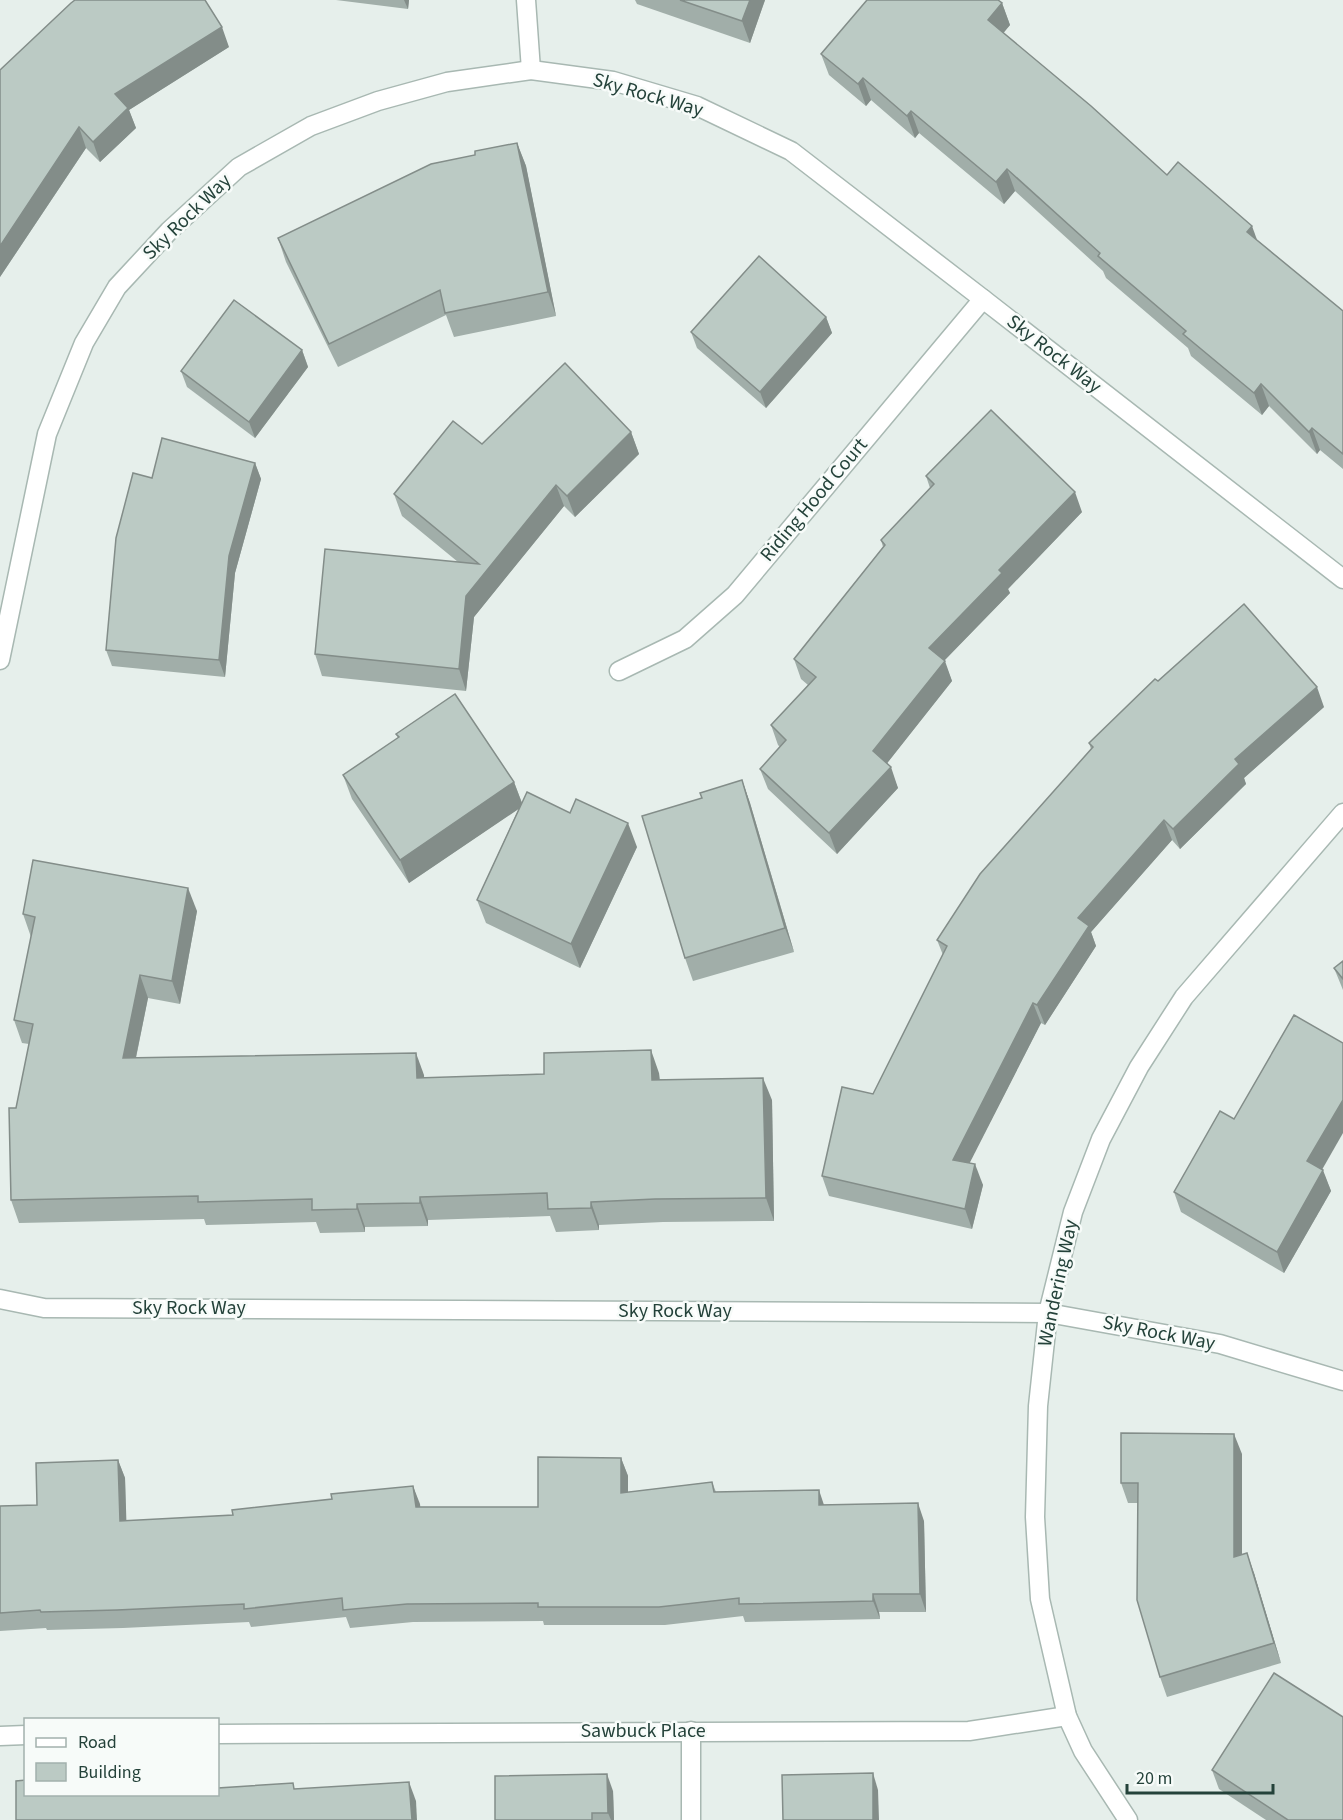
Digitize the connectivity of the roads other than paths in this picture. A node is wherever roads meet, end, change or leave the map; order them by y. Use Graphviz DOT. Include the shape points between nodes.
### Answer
graph roads {
  1 [pos="526,0"];
  2 [pos="531,70"];
  3 [pos="983,299"];
  4 [pos="1343,579"];
  5 [pos="0,660"];
  6 [pos="619,671"];
  7 [pos="1343,813"];
  8 [pos="0,1299"];
  9 [pos="1048,1313"];
  10 [pos="1343,1381"];
  11 [pos="1067,1716"];
  12 [pos="692,1731"];
  13 [pos="219,1734"];
  14 [pos="0,1736"];
  15 [pos="24,1736"];
  16 [pos="691,1820"];
  17 [pos="1128,1820"];
  1 -- 2 [label="street"];
  2 -- 3 [label="street, Sky Rock Way" via="613,81 697,106 791,152"];
  2 -- 5 [label="street, Sky Rock Way" via="447,82 378,101 311,126 239,167 117,287 84,343 46,434"];
  3 -- 4 [label="street, Sky Rock Way"];
  3 -- 6 [label="street, Riding Hood Court" via="735,595 685,639"];
  7 -- 9 [label="street, Wandering Way" via="1184,997 1139,1067 1101,1139 1073,1212"];
  8 -- 9 [label="street, Sky Rock Way" via="44,1308"];
  9 -- 10 [label="street, Sky Rock Way" via="1220,1344"];
  9 -- 11 [label="street, Wandering Way" via="1038,1406 1035,1517 1040,1599"];
  11 -- 12 [label="street, Sawbuck Place" via="969,1731"];
  11 -- 17 [label="street, Wandering Way" via="1083,1751"];
  12 -- 13 [label="street, Sawbuck Place"];
  12 -- 16 [label="street"];
  14 -- 15 [label="street"];
}
